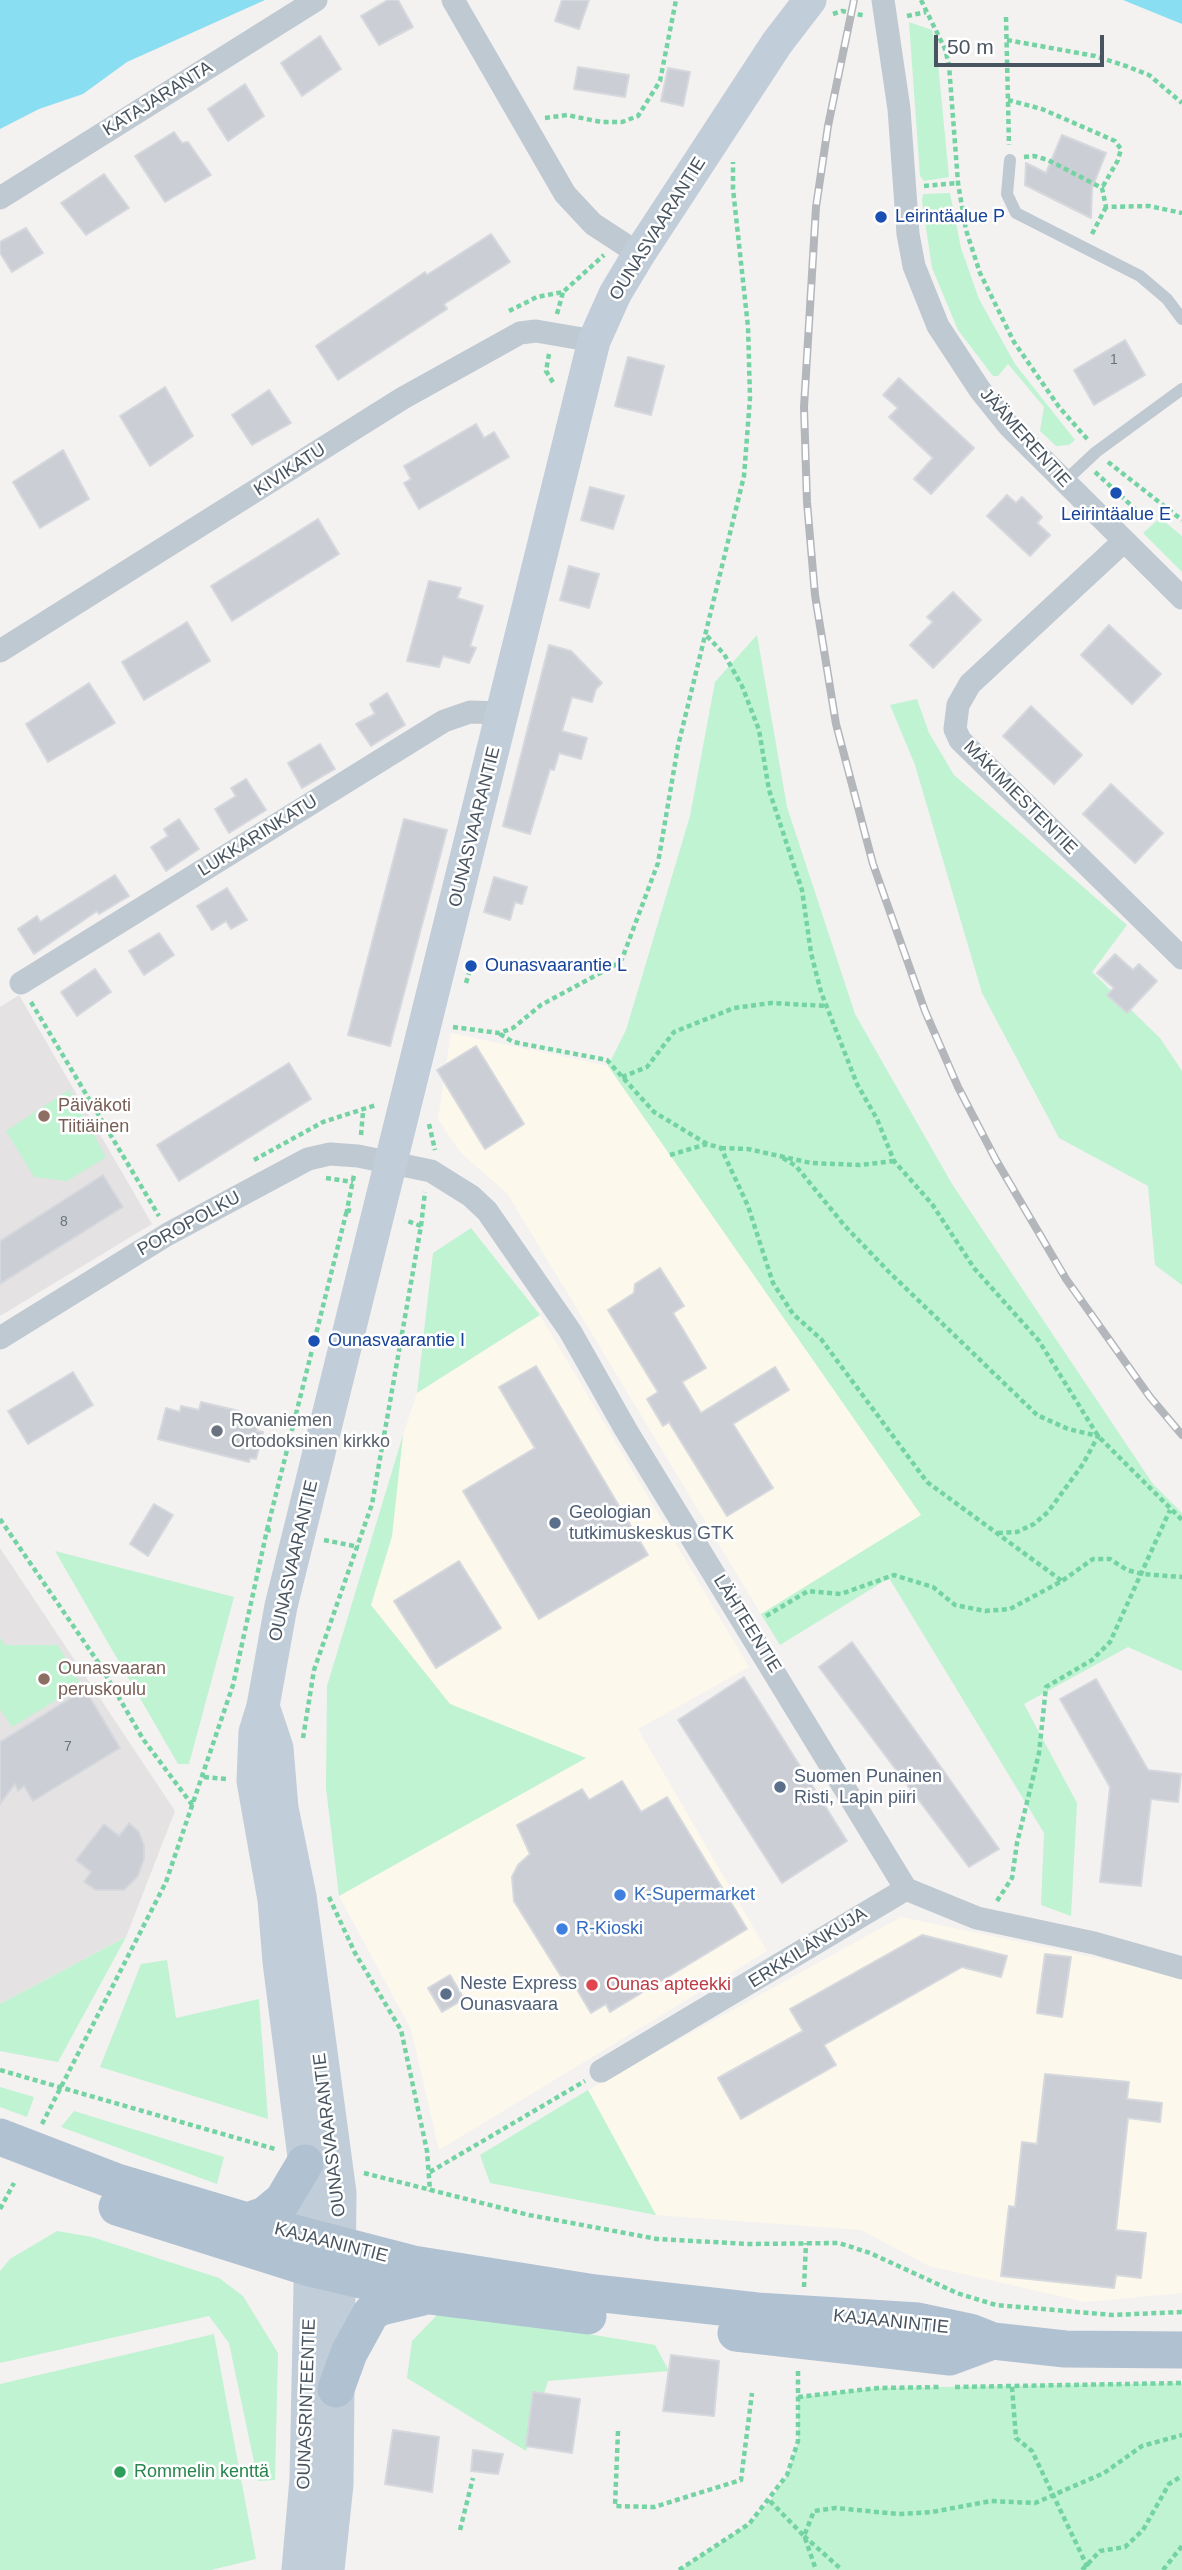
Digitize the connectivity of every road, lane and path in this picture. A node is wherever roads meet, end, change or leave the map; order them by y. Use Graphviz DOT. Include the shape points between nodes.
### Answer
graph roads {
  1 [pos="316,0"];
  2 [pos="453,0"];
  3 [pos="676,0"];
  4 [pos="921,0"];
  5 [pos="817,8"];
  6 [pos="879,9"];
  7 [pos="926,12"];
  8 [pos="1006,17"];
  9 [pos="898,18"];
  10 [pos="1007,40"];
  11 [pos="1008,100"];
  12 [pos="1182,103"];
  13 [pos="524,127"];
  14 [pos="1010,160"];
  15 [pos="733,168"];
  16 [pos="958,183"];
  17 [pos="904,188"];
  18 [pos="1102,188"];
  19 [pos="0,198"];
  20 [pos="1106,207"];
  21 [pos="1182,213"];
  22 [pos="1086,246"];
  23 [pos="639,254"];
  24 [pos="1182,319"];
  25 [pos="594,341"];
  26 [pos="1182,389"];
  27 [pos="1096,452"];
  28 [pos="1085,462"];
  29 [pos="1064,482"];
  30 [pos="1146,519"];
  31 [pos="1182,520"];
  32 [pos="1123,542"];
  33 [pos="1182,598"];
  34 [pos="706,636"];
  35 [pos="0,651"];
  36 [pos="503,713"];
  37 [pos="1182,958"];
  38 [pos="21,983"];
  39 [pos="827,1006"];
  40 [pos="499,1033"];
  41 [pos="448,1035"];
  42 [pos="622,1077"];
  43 [pos="382,1102"];
  44 [pos="363,1112"];
  45 [pos="427,1117"];
  46 [pos="361,1139"];
  47 [pos="707,1144"];
  48 [pos="721,1148"];
  49 [pos="670,1155"];
  50 [pos="783,1158"];
  51 [pos="392,1161"];
  52 [pos="894,1161"];
  53 [pos="242,1167"];
  54 [pos="431,1171"];
  55 [pos="353,1182"];
  56 [pos="168,1210"];
  57 [pos="363,1213"];
  58 [pos="421,1226"];
  59 [pos="0,1338"];
  60 [pos="1098,1436"];
  61 [pos="1170,1510"];
  62 [pos="0,1519"];
  63 [pos="1182,1520"];
  64 [pos="282,1533"];
  65 [pos="995,1533"];
  66 [pos="359,1547"];
  67 [pos="1142,1574"];
  68 [pos="1182,1577"];
  69 [pos="1062,1581"];
  70 [pos="749,1626"];
  71 [pos="263,1706"];
  72 [pos="303,1743"];
  73 [pos="204,1777"];
  74 [pos="231,1778"];
  75 [pos="193,1806"];
  76 [pos="324,1888"];
  77 [pos="906,1889"];
  78 [pos="983,1919"];
  79 [pos="1182,1968"];
  80 [pos="0,2070"];
  81 [pos="601,2071"];
  82 [pos="63,2087"];
  83 [pos="41,2124"];
  84 [pos="0,2137"];
  85 [pos="294,2157"];
  86 [pos="362,2172"];
  87 [pos="429,2172"];
  88 [pos="7,2173"];
  89 [pos="430,2191"];
  90 [pos="0,2209"];
  91 [pos="247,2221"];
  92 [pos="806,2243"];
  93 [pos="326,2257"];
  94 [pos="804,2288"];
  95 [pos="429,2296"];
  96 [pos="1182,2312"];
  97 [pos="993,2341"];
  98 [pos="1182,2350"];
  99 [pos="798,2362"];
  100 [pos="1182,2383"];
  101 [pos="1012,2387"];
  102 [pos="336,2389"];
  103 [pos="752,2393"];
  104 [pos="798,2397"];
  105 [pos="618,2431"];
  106 [pos="1182,2435"];
  107 [pos="1182,2476"];
  108 [pos="473,2478"];
  109 [pos="1052,2497"];
  110 [pos="770,2501"];
  111 [pos="460,2530"];
  112 [pos="804,2536"];
  113 [pos="1182,2546"];
  114 [pos="1088,2568"];
  115 [pos="298,2570"];
  116 [pos="328,2570"];
  117 [pos="679,2570"];
  118 [pos="816,2570"];
  119 [pos="842,2570"];
  120 [pos="1082,2570"];
  121 [pos="1163,2570"];
  1 -- 19 [label="street, KATAJARANTA"];
  2 -- 13 [label="street"];
  3 -- 13 [label="path" via="660,81 638,116 601,122 555,116"];
  4 -- 7 [label="path"];
  5 -- 6 [label="path"];
  5 -- 23 [label="street, OUNASVAARANTIE" via="777,43"];
  6 -- 17 [label="street, JÄÄMERENTIE" via="899,109"];
  7 -- 9 [label="path"];
  7 -- 16 [label="path" via="949,65"];
  8 -- 10 [label="path"];
  10 -- 11 [label="path"];
  10 -- 12 [label="path" via="1126,66 1149,75"];
  11 -- 14 [label="path"];
  11 -- 18 [label="path" via="1042,109 1115,141 1121,149 1118,160"];
  13 -- 23 [label="street" via="582,214"];
  14 -- 18 [label="path" via="1034,156 1048,160"];
  14 -- 22 [label="lane" via="1007,194 1016,213"];
  15 -- 34 [label="path" via="748,327 748,433 744,475"];
  16 -- 17 [label="path"];
  16 -- 27 [label="path" via="966,230 998,311 1031,367"];
  17 -- 29 [label="street, JÄÄMERENTIE" via="914,265 938,326 988,399"];
  18 -- 20 [label="path"];
  20 -- 21 [label="path" via="1150,206"];
  20 -- 22 [label="path"];
  22 -- 24 [label="lane" via="1140,276"];
  23 -- 25 [label="street, OUNASVAARANTIE"];
  25 -- 35 [label="street, KIVIKATU" via="537,331 520,333 403,398"];
  25 -- 36 [label="street, OUNASVAARANTIE"];
  26 -- 27 [label="lane"];
  27 -- 28 [label="lane"];
  27 -- 31 [label="path"];
  28 -- 29 [label="lane"];
  28 -- 30 [label="path"];
  29 -- 32 [label="street, JÄÄMERENTIE"];
  32 -- 33 [label="street, JÄÄMERENTIE"];
  32 -- 37 [label="street, MÄKIMIESTENTIE" via="970,684 958,705 955,729 960,740"];
  34 -- 39 [label="path" via="724,654 759,730 769,790 802,890 811,953"];
  34 -- 40 [label="path" via="678,746 662,849 622,959"];
  36 -- 38 [label="street, LUKKARINKATU" via="470,712 444,721"];
  36 -- 51 [label="street, OUNASVAARANTIE"];
  38 -- 56 [label="path" via="158,1216"];
  39 -- 42 [label="path" via="771,1003 734,1008 674,1032 647,1067"];
  39 -- 52 [label="path"];
  40 -- 41 [label="path" via="452,1027"];
  40 -- 42 [label="path" via="513,1042 607,1060"];
  42 -- 47 [label="path" via="654,1112"];
  43 -- 44 [label="path"];
  44 -- 46 [label="path"];
  44 -- 53 [label="path" via="323,1122"];
  45 -- 54 [label="path" via="435,1144"];
  47 -- 48 [label="path"];
  47 -- 49 [label="path"];
  48 -- 50 [label="path"];
  48 -- 65 [label="path" via="748,1206 773,1283 793,1314 821,1339 927,1482"];
  50 -- 52 [label="path" via="860,1165"];
  50 -- 60 [label="path" via="796,1166 889,1272 1037,1415"];
  51 -- 54 [label="street, LÄHTEENTIE"];
  51 -- 57 [label="street, OUNASVAARANTIE"];
  51 -- 59 [label="street, POROPOLKU" via="330,1154 308,1159 168,1234"];
  52 -- 60 [label="path" via="932,1204 974,1268 1039,1340"];
  54 -- 58 [label="path"];
  54 -- 70 [label="street, LÄHTEENTIE" via="471,1196 503,1233 570,1331"];
  55 -- 57 [label="path"];
  57 -- 58 [label="path"];
  57 -- 64 [label="street, OUNASVAARANTIE"];
  57 -- 64 [label="path"];
  58 -- 66 [label="path" via="372,1504"];
  60 -- 61 [label="path"];
  60 -- 65 [label="path" via="1048,1512 1017,1532"];
  61 -- 63 [label="path"];
  61 -- 67 [label="path"];
  62 -- 75 [label="path" via="100,1665 143,1739"];
  64 -- 66 [label="path"];
  64 -- 71 [label="street, OUNASVAARANTIE" via="281,1606"];
  64 -- 73 [label="path"];
  65 -- 69 [label="path"];
  66 -- 72 [label="path" via="314,1670"];
  67 -- 68 [label="path"];
  67 -- 69 [label="path" via="1110,1559 1093,1559"];
  67 -- 78 [label="path" via="1110,1642 1092,1660 1046,1687 1039,1753 1013,1878"];
  69 -- 70 [label="path" via="1010,1609 985,1611 955,1605 933,1587 894,1575 841,1594 808,1591"];
  70 -- 77 [label="street, LÄHTEENTIE"];
  71 -- 85 [label="street, OUNASVAARANTIE" via="254,1742 253,1781 274,1900"];
  71 -- 93 [label="street, OUNASVAARANTIE" via="277,1748 340,2193"];
  73 -- 74 [label="path"];
  73 -- 75 [label="path"];
  75 -- 82 [label="path" via="166,1882"];
  76 -- 87 [label="path" via="355,1953 401,2030"];
  77 -- 78 [label="street"];
  77 -- 81 [label="street, ERKKILÄNKUJA"];
  78 -- 79 [label="street"];
  80 -- 82 [label="path"];
  81 -- 87 [label="path"];
  82 -- 83 [label="path"];
  82 -- 85 [label="path"];
  84 -- 91 [label="main road, KAJAANINTIE" via="117,2182"];
  85 -- 91 [label="main road" via="283,2200 265,2215"];
  85 -- 93 [label="street, OUNASVAARANTIE"];
  86 -- 89 [label="path"];
  87 -- 89 [label="path"];
  88 -- 90 [label="path"];
  88 -- 93 [label="main road, KAJAANINTIE" via="104,2203"];
  89 -- 92 [label="path" via="657,2239"];
  91 -- 93 [label="main road, KAJAANINTIE"];
  92 -- 94 [label="path"];
  92 -- 96 [label="path" via="853,2247 947,2289 996,2305 1112,2315"];
  93 -- 95 [label="main road, KAJAANINTIE"];
  93 -- 97 [label="main road, KAJAANINTIE" via="413,2264 595,2294 918,2321"];
  93 -- 102 [label="street, OUNASRINTEENTIE"];
  93 -- 115 [label="street, OUNASRINTEENTIE"];
  95 -- 97 [label="main road, KAJAANINTIE" via="950,2357"];
  95 -- 102 [label="main road" via="371,2313"];
  97 -- 98 [label="main road" via="1065,2349"];
  99 -- 104 [label="path"];
  100 -- 101 [label="path"];
  101 -- 104 [label="path" via="878,2388"];
  101 -- 109 [label="path" via="1016,2438 1032,2451"];
  102 -- 116 [label="street, OUNASRINTEENTIE" via="337,2484"];
  103 -- 105 [label="path" via="741,2480 654,2507 615,2505"];
  104 -- 110 [label="path" via="798,2441 787,2475"];
  106 -- 109 [label="path" via="1142,2446 1104,2473"];
  107 -- 114 [label="path" via="1169,2484 1143,2530 1125,2547 1100,2551"];
  108 -- 111 [label="path"];
  109 -- 112 [label="path" via="1035,2503 991,2501 898,2514 836,2508 814,2511"];
  109 -- 114 [label="path"];
  110 -- 112 [label="path"];
  110 -- 117 [label="path" via="749,2524"];
  112 -- 118 [label="path"];
  112 -- 119 [label="path"];
  113 -- 121 [label="path"];
  114 -- 120 [label="path"];
}
